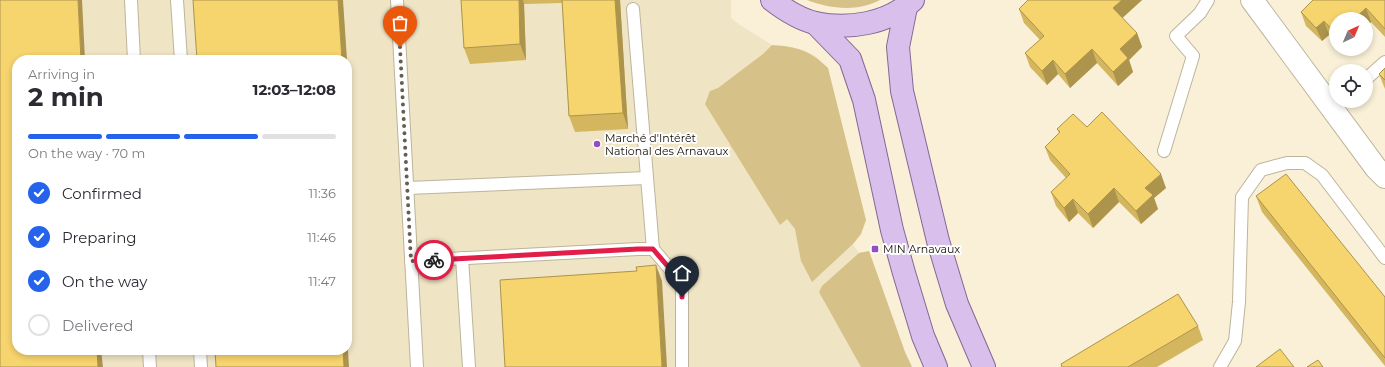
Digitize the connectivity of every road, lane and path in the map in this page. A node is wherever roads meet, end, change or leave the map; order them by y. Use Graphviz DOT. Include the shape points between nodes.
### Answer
graph roads {
  1 [pos="131,0"];
  2 [pos="177,0"];
  3 [pos="397,0"];
  4 [pos="772,0"];
  5 [pos="1208,0"];
  6 [pos="1252,0"];
  7 [pos="910,3"];
  8 [pos="633,9"];
  9 [pos="815,23"];
  10 [pos="134,55"];
  11 [pos="181,55"];
  12 [pos="1385,62"];
  13 [pos="1373,73"];
  14 [pos="1329,95"];
  15 [pos="1339,108"];
  16 [pos="1164,151"];
  17 [pos="1385,177"];
  18 [pos="647,178"];
  19 [pos="408,188"];
  20 [pos="653,249"];
  21 [pos="462,258"];
  22 [pos="1385,258"];
  23 [pos="411,261"];
  24 [pos="149,355"];
  25 [pos="200,355"];
  26 [pos="150,367"];
  27 [pos="201,367"];
  28 [pos="417,367"];
  29 [pos="469,367"];
  30 [pos="682,367"];
  31 [pos="936,367"];
  32 [pos="984,367"];
  33 [pos="1220,367"];
  1 -- 10 [label="lane"];
  2 -- 11 [label="lane"];
  3 -- 19 [label="lane"];
  4 -- 9 [label="main road" via="788,12"];
  5 -- 16 [label="lane" via="1200,13 1176,36 1193,56"];
  6 -- 14 [label="street"];
  7 -- 9 [label="main road" via="878,21 846,26"];
  7 -- 32 [label="main road" via="898,47 902,91 938,241 957,304"];
  8 -- 18 [label="lane"];
  9 -- 31 [label="main road" via="850,59 864,100 904,274 923,336"];
  12 -- 13 [label="lane"];
  15 -- 17 [label="street" via="1376,168"];
  18 -- 19 [label="lane"];
  18 -- 20 [label="lane"];
  19 -- 23 [label="lane"];
  20 -- 21 [label="lane"];
  20 -- 30 [label="lane" via="682,283"];
  21 -- 23 [label="lane"];
  21 -- 29 [label="lane"];
  22 -- 33 [label="lane" via="1322,175 1305,162 1287,163 1261,170 1242,197 1239,302 1235,341"];
  23 -- 28 [label="lane"];
  24 -- 26 [label="lane"];
  25 -- 27 [label="lane"];
}
